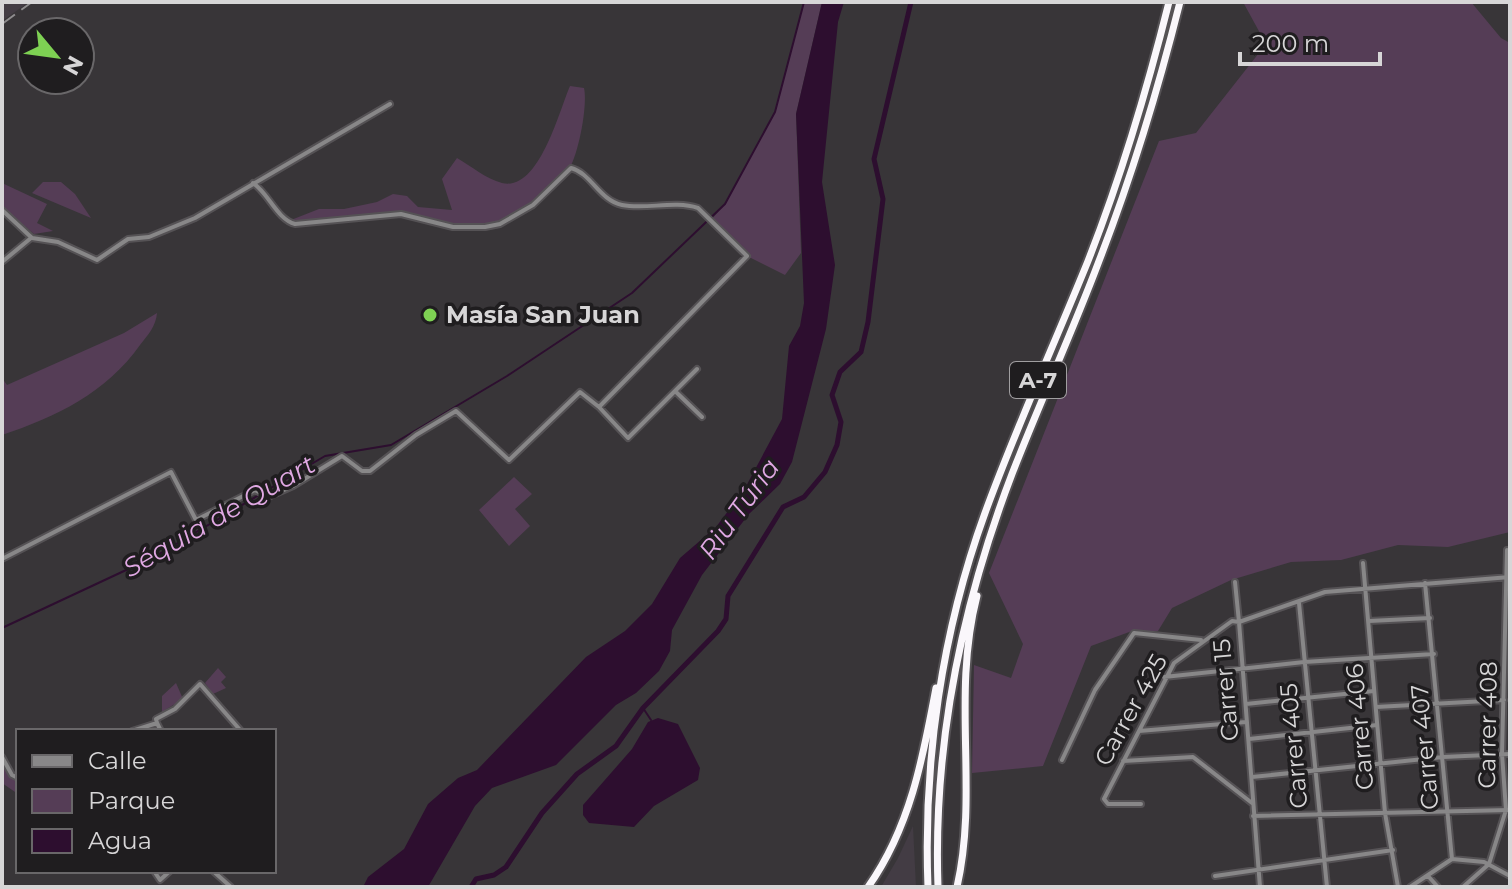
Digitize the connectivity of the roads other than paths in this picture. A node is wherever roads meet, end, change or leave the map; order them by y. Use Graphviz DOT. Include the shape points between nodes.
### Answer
graph roads {
  1 [pos="1169,2"];
  2 [pos="1180,2"];
  3 [pos="390,104"];
  4 [pos="253,183"];
  5 [pos="2,210"];
  6 [pos="32,238"];
  7 [pos="2,262"];
  8 [pos="697,369"];
  9 [pos="676,392"];
  10 [pos="599,407"];
  11 [pos="702,417"];
  12 [pos="1507,550"];
  13 [pos="2,559"];
  14 [pos="983,559"];
  15 [pos="1363,563"];
  16 [pos="1509,577"];
  17 [pos="1235,582"];
  18 [pos="1425,583"];
  19 [pos="1365,588"];
  20 [pos="1299,602"];
  21 [pos="1430,618"];
  22 [pos="1368,621"];
  23 [pos="1239,622"];
  24 [pos="1203,641"];
  25 [pos="1508,642"];
  26 [pos="1434,654"];
  27 [pos="1372,656"];
  28 [pos="1304,662"];
  29 [pos="1242,669"];
  30 [pos="943,672"];
  31 [pos="1164,677"];
  32 [pos="1508,687"];
  33 [pos="1374,691"];
  34 [pos="1308,698"];
  35 [pos="1504,700"];
  36 [pos="1439,702"];
  37 [pos="1246,704"];
  38 [pos="1376,707"];
  39 [pos="1507,710"];
  40 [pos="1246,722"];
  41 [pos="157,723"];
  42 [pos="1377,725"];
  43 [pos="138,729"];
  44 [pos="160,729"];
  45 [pos="239,729"];
  46 [pos="1139,731"];
  47 [pos="1312,732"];
  48 [pos="1248,739"];
  49 [pos="1502,754"];
  50 [pos="1510,754"];
  51 [pos="2,757"];
  52 [pos="1443,757"];
  53 [pos="1062,760"];
  54 [pos="1123,761"];
  55 [pos="1381,764"];
  56 [pos="1315,770"];
  57 [pos="16,777"];
  58 [pos="1252,777"];
  59 [pos="1252,803"];
  60 [pos="1141,804"];
  61 [pos="1508,810"];
  62 [pos="1449,811"];
  63 [pos="1385,813"];
  64 [pos="1318,815"];
  65 [pos="1253,816"];
  66 [pos="1393,850"];
  67 [pos="1452,859"];
  68 [pos="1322,860"];
  69 [pos="1489,864"];
  70 [pos="1259,869"];
  71 [pos="215,873"];
  72 [pos="1215,876"];
  73 [pos="1428,876"];
  74 [pos="1510,876"];
  75 [pos="231,887"];
  76 [pos="868,887"];
  77 [pos="928,887"];
  78 [pos="938,887"];
  79 [pos="957,887"];
  80 [pos="1260,887"];
  81 [pos="1327,887"];
  82 [pos="1398,887"];
  83 [pos="1410,887"];
  84 [pos="1438,887"];
  85 [pos="1463,887"];
  1 -- 30 [label="highway, A-7" via="1111,199 984,515"];
  2 -- 14 [label="highway, A-7" via="1121,202"];
  3 -- 4 [label="street"];
  4 -- 6 [label="street" via="195,218 149,237 128,239 97,260 58,242"];
  4 -- 10 [label="street" via="286,221 306,225 401,214 453,227 485,227 525,210 571,168 617,204 686,205 705,212 747,256"];
  5 -- 6 [label="street"];
  6 -- 7 [label="street"];
  8 -- 9 [label="street"];
  9 -- 10 [label="street" via="628,438"];
  9 -- 11 [label="street"];
  10 -- 13 [label="street" via="580,392 509,460 456,411 370,471 342,456 268,497 255,490 196,520 171,472"];
  12 -- 16 [label="street, Carrer 408"];
  14 -- 78 [label="highway, A-7" via="946,725"];
  14 -- 79 [label="highway" via="963,671 965,824"];
  15 -- 19 [label="street, Carrer 406"];
  16 -- 18 [label="street, Carrer 15"];
  16 -- 25 [label="street, Carrer 408"];
  17 -- 23 [label="street"];
  18 -- 19 [label="street, Carrer 15"];
  18 -- 21 [label="street, Carrer 407"];
  19 -- 20 [label="street, Carrer 15" via="1325,592"];
  19 -- 22 [label="street, Carrer 406"];
  20 -- 23 [label="street, Carrer 15"];
  20 -- 28 [label="street, Carrer 405"];
  21 -- 22 [label="street"];
  21 -- 26 [label="street, Carrer 407"];
  22 -- 27 [label="street, Carrer 406"];
  23 -- 24 [label="street, Carrer 425" via="1232,621"];
  23 -- 29 [label="street, Carrer 15"];
  24 -- 31 [label="street, Carrer 425" via="1181,655"];
  24 -- 53 [label="street, Carrer 15" via="1134,633 1095,690"];
  25 -- 32 [label="street, Carrer 408"];
  26 -- 27 [label="street"];
  26 -- 36 [label="street, Carrer 407"];
  27 -- 28 [label="street"];
  27 -- 33 [label="street, Carrer 406"];
  28 -- 29 [label="street"];
  28 -- 34 [label="street, Carrer 405"];
  29 -- 31 [label="street"];
  29 -- 37 [label="street, Carrer 15"];
  30 -- 76 [label="highway" via="911,799 888,856"];
  30 -- 77 [label="highway, A-7" via="930,776"];
  31 -- 46 [label="street, Carrer 425"];
  32 -- 35 [label="street, Carrer 408"];
  33 -- 34 [label="street"];
  33 -- 38 [label="street, Carrer 406"];
  34 -- 37 [label="street"];
  34 -- 47 [label="street, Carrer 405"];
  35 -- 36 [label="street"];
  35 -- 39 [label="street, Carrer 408"];
  36 -- 38 [label="street"];
  36 -- 52 [label="street, Carrer 407"];
  37 -- 40 [label="street, Carrer 15"];
  38 -- 42 [label="street, Carrer 406"];
  39 -- 49 [label="street, Carrer 408"];
  40 -- 46 [label="street"];
  40 -- 48 [label="street, Carrer 15"];
  41 -- 43 [label="street"];
  41 -- 44 [label="street"];
  41 -- 45 [label="street" via="200,684"];
  42 -- 47 [label="street"];
  42 -- 55 [label="street, Carrer 406"];
  46 -- 54 [label="street, Carrer 425"];
  47 -- 48 [label="street"];
  47 -- 56 [label="street, Carrer 405"];
  48 -- 58 [label="street, Carrer 15"];
  49 -- 50 [label="street"];
  49 -- 52 [label="street"];
  49 -- 61 [label="street, Carrer 408"];
  51 -- 57 [label="street"];
  52 -- 55 [label="street"];
  52 -- 62 [label="street, Carrer 407"];
  54 -- 59 [label="street" via="1193,757"];
  54 -- 60 [label="street, Carrer 425" via="1104,799 1108,804"];
  55 -- 56 [label="street"];
  55 -- 63 [label="street, Carrer 406"];
  56 -- 58 [label="street"];
  56 -- 64 [label="street, Carrer 405"];
  58 -- 59 [label="street, Carrer 15"];
  59 -- 65 [label="street, Carrer 15"];
  61 -- 62 [label="street"];
  61 -- 69 [label="street, Carrer 408"];
  62 -- 63 [label="street"];
  62 -- 67 [label="street, Carrer 407"];
  63 -- 64 [label="street"];
  63 -- 66 [label="street, Carrer 406"];
  64 -- 65 [label="street"];
  64 -- 68 [label="street, Carrer 405"];
  65 -- 70 [label="street, Carrer 15"];
  66 -- 68 [label="street"];
  66 -- 82 [label="street, Carrer 406"];
  67 -- 69 [label="street"];
  67 -- 73 [label="street"];
  68 -- 70 [label="street"];
  68 -- 81 [label="street, Carrer 405"];
  69 -- 74 [label="street"];
  69 -- 85 [label="street"];
  70 -- 72 [label="street"];
  70 -- 80 [label="street, Carrer 15"];
  71 -- 75 [label="street"];
  73 -- 83 [label="street"];
  73 -- 84 [label="street"];
}
